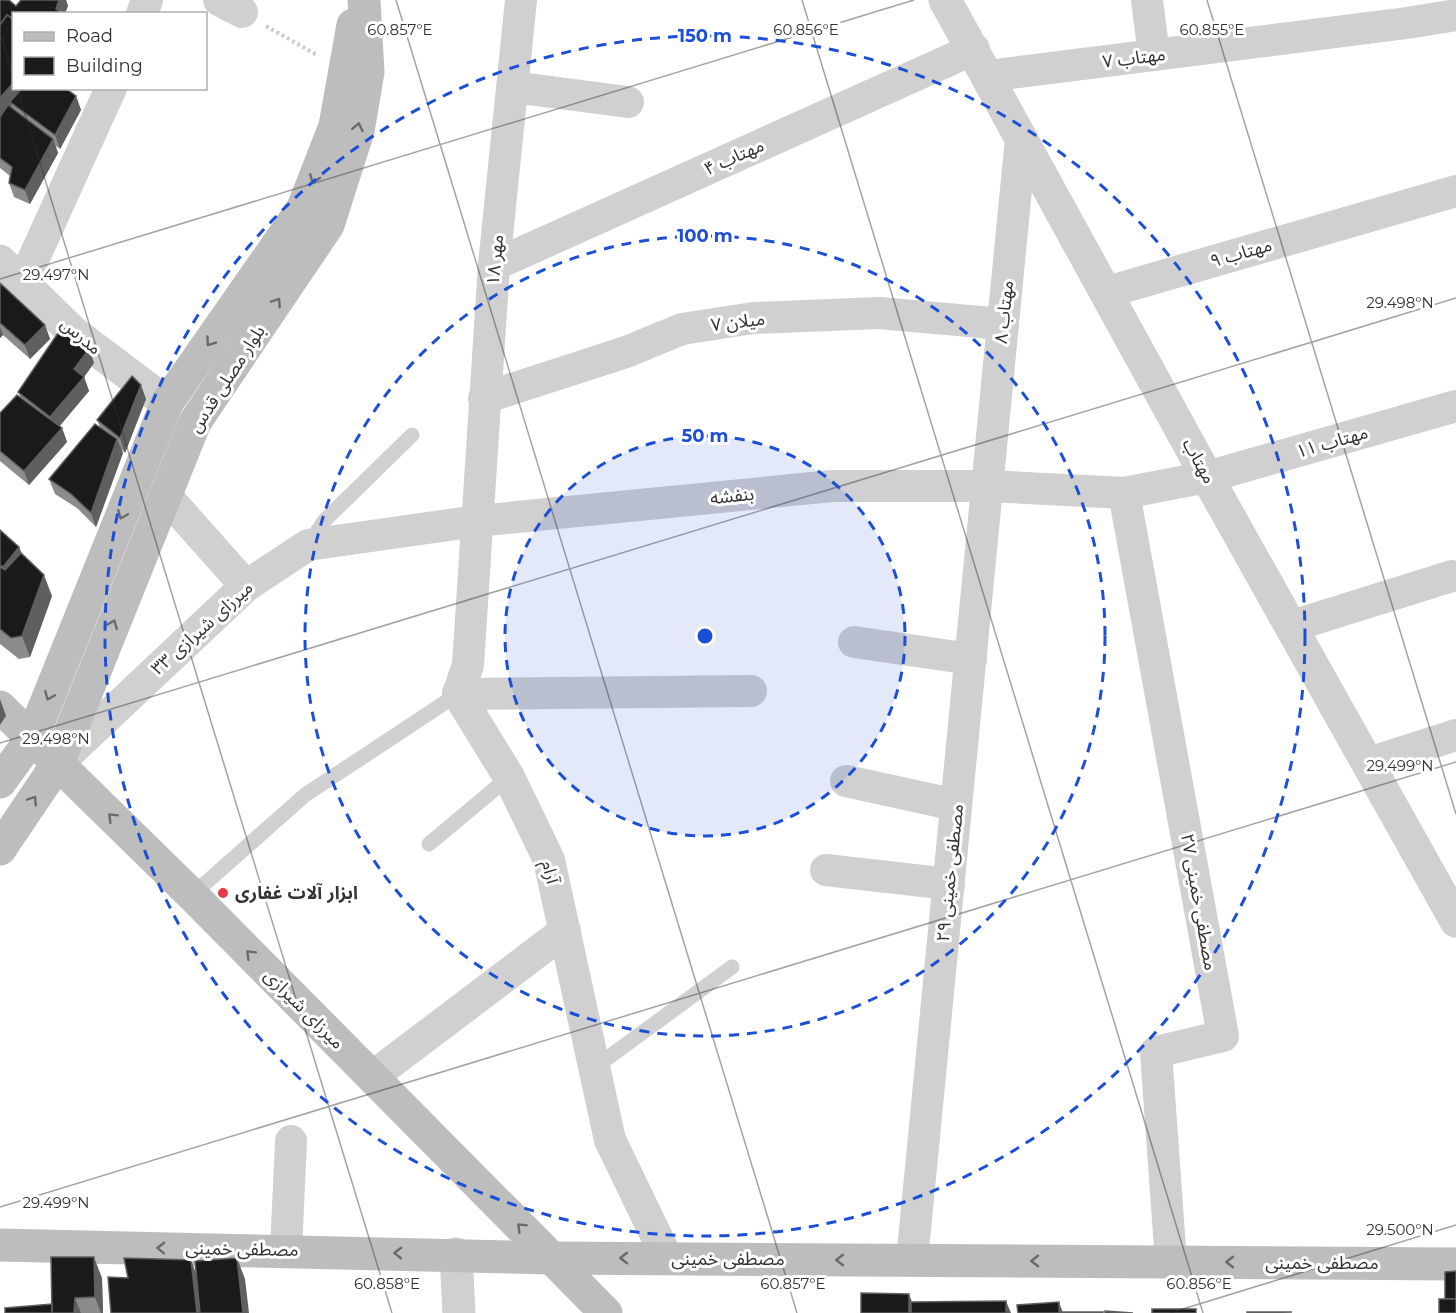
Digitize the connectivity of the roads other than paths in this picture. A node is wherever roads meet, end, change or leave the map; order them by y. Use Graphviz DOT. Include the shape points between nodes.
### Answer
graph roads {
  1 [pos="357,0"];
  2 [pos="364,0"];
  3 [pos="521,0"];
  4 [pos="945,0"];
  5 [pos="1147,0"];
  6 [pos="1405,12"];
  7 [pos="1456,15"];
  8 [pos="1154,56"];
  9 [pos="980,63"];
  10 [pos="513,87"];
  11 [pos="110,90"];
  12 [pos="628,102"];
  13 [pos="1022,138"];
  14 [pos="1456,191"];
  15 [pos="494,266"];
  16 [pos="12,271"];
  17 [pos="1107,292"];
  18 [pos="1003,324"];
  19 [pos="75,333"];
  20 [pos="52,357"];
  21 [pos="484,398"];
  22 [pos="167,404"];
  23 [pos="1456,406"];
  24 [pos="412,435"];
  25 [pos="1207,477"];
  26 [pos="988,486"];
  27 [pos="1124,493"];
  28 [pos="165,495"];
  29 [pos="477,521"];
  30 [pos="308,545"];
  31 [pos="1452,576"];
  32 [pos="246,586"];
  33 [pos="1292,626"];
  34 [pos="854,642"];
  35 [pos="971,659"];
  36 [pos="751,691"];
  37 [pos="458,694"];
  38 [pos="0,707"];
  39 [pos="1456,735"];
  40 [pos="32,738"];
  41 [pos="58,763"];
  42 [pos="1369,763"];
  43 [pos="509,777"];
  44 [pos="846,781"];
  45 [pos="0,782"];
  46 [pos="956,805"];
  47 [pos="429,844"];
  48 [pos="0,849"];
  49 [pos="826,870"];
  50 [pos="949,884"];
  51 [pos="192,895"];
  52 [pos="1456,921"];
  53 [pos="564,931"];
  54 [pos="732,967"];
  55 [pos="594,1068"];
  56 [pos="372,1077"];
  57 [pos="291,1141"];
  58 [pos="0,1245"];
  59 [pos="286,1250"];
  60 [pos="456,1254"];
  61 [pos="552,1258"];
  62 [pos="667,1258"];
  63 [pos="912,1260"];
  64 [pos="1171,1262"];
  65 [pos="1456,1264"];
  66 [pos="459,1313"];
  67 [pos="606,1313"];
  1 -- 22 [label="main road, بلوار مصلی قدس, one-way" via="335,126 303,208"];
  28 -- 2 [label="main road, بلوار مصلی قدس, one-way" via="195,422 328,225 358,131 368,72"];
  3 -- 10 [label="street, مهر ۱۸"];
  4 -- 9 [label="street, مهتاب"];
  5 -- 8 [label="street"];
  6 -- 7 [label="street, مهتاب ۷"];
  6 -- 8 [label="street, مهتاب ۷" via="1281,39"];
  8 -- 9 [label="street, مهتاب ۷"];
  9 -- 13 [label="street, مهتاب"];
  9 -- 15 [label="street, مهتاب ۴"];
  10 -- 12 [label="street"];
  10 -- 15 [label="street, مهر ۱۸"];
  11 -- 16 [label="street"];
  13 -- 17 [label="street, مهتاب"];
  13 -- 18 [label="street, مهتاب ۸"];
  14 -- 17 [label="street, مهتاب ۹"];
  15 -- 21 [label="street, مهر ۱۸"];
  16 -- 19 [label="street, مدرس"];
  17 -- 25 [label="street, مهتاب"];
  18 -- 21 [label="street, میلان ۷" via="879,313 753,318 682,330"];
  18 -- 26 [label="street, مهتاب ۸"];
  19 -- 20 [label="street"];
  19 -- 22 [label="street, مدرس"];
  21 -- 29 [label="street, مهر ۱۸"];
  22 -- 40 [label="main road, بلوار مصلی قدس, one-way"];
  23 -- 25 [label="street, مهتاب ۱۱"];
  24 -- 30 [label="lane" via="325,520"];
  25 -- 27 [label="street, مهتاب ۱۱"];
  25 -- 33 [label="street, مهتاب"];
  26 -- 27 [label="street, بنفشه"];
  26 -- 29 [label="street, بنفشه" via="832,486"];
  26 -- 35 [label="street, مصطفی خمینی ۲۹"];
  27 -- 64 [label="street, مصطفی خمینی ۲۷" via="1224,1036 1156,1052"];
  28 -- 32 [label="street"];
  41 -- 28 [label="main road, بلوار مصلی قدس, one-way"];
  29 -- 30 [label="street, میرزای شیرازی ۳۳"];
  29 -- 37 [label="street, مهر ۱۸" via="468,665"];
  30 -- 32 [label="street, میرزای شیرازی ۳۳"];
  31 -- 33 [label="street"];
  32 -- 41 [label="street, میرزای شیرازی ۳۳"];
  33 -- 42 [label="street, مهتاب"];
  34 -- 35 [label="street"];
  35 -- 46 [label="street, مصطفی خمینی ۲۹"];
  36 -- 37 [label="street"];
  37 -- 43 [label="street, آرام"];
  37 -- 51 [label="lane" via="305,795"];
  38 -- 40 [label="main road, میرزای شیرازی"];
  39 -- 42 [label="street"];
  40 -- 41 [label="main road, میرزای شیرازی"];
  40 -- 45 [label="main road, بلوار مصلی قدس"];
  48 -- 41 [label="main road, بلوار مصلی قدس, one-way"];
  51 -- 41 [label="main road, میرزای شیرازی, one-way"];
  42 -- 52 [label="street, مهتاب"];
  43 -- 47 [label="lane"];
  43 -- 53 [label="street, آرام" via="549,860"];
  44 -- 46 [label="street"];
  46 -- 50 [label="street, مصطفی خمینی ۲۹"];
  49 -- 50 [label="street"];
  50 -- 63 [label="street, مصطفی خمینی ۲۹"];
  56 -- 51 [label="main road, میرزای شیرازی, one-way"];
  53 -- 55 [label="street, آرام"];
  53 -- 56 [label="street"];
  54 -- 55 [label="lane"];
  55 -- 62 [label="street, آرام" via="610,1140"];
  61 -- 56 [label="main road, میرزای شیرازی, one-way"];
  57 -- 59 [label="street"];
  59 -- 58 [label="main road, مصطفی خمینی, one-way"];
  60 -- 59 [label="main road, مصطفی خمینی, one-way"];
  60 -- 61 [label="main road, مصطفی خمینی"];
  60 -- 66 [label="street"];
  62 -- 61 [label="main road, مصطفی خمینی, one-way"];
  61 -- 67 [label="main road, میرزای شیرازی"];
  63 -- 62 [label="main road, مصطفی خمینی, one-way"];
  64 -- 63 [label="main road, مصطفی خمینی, one-way"];
  65 -- 64 [label="main road, مصطفی خمینی, one-way"];
}
